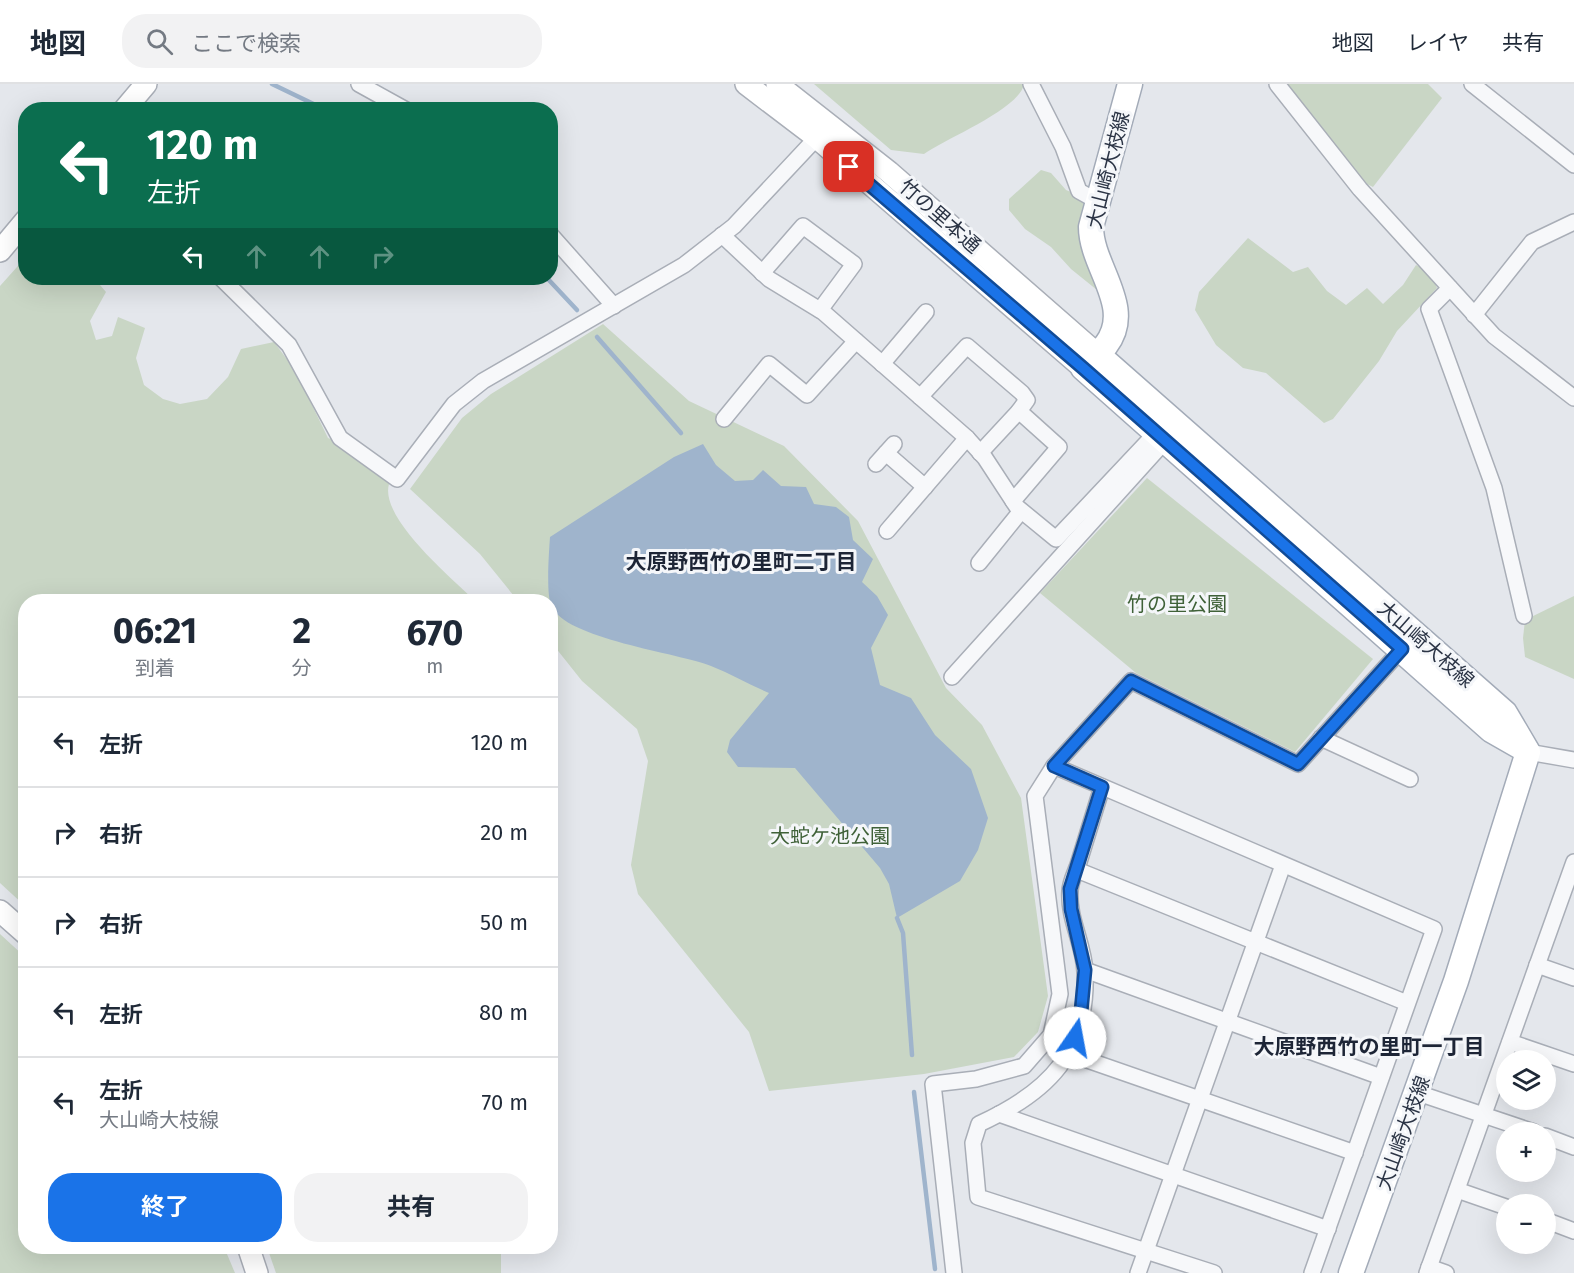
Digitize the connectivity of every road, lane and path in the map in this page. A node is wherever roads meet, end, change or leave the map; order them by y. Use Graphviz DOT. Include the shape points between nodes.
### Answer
graph roads {
  1 [pos="146,84"];
  2 [pos="359,84"];
  3 [pos="746,84"];
  4 [pos="777,84"];
  5 [pos="1031,84"];
  6 [pos="1130,84"];
  7 [pos="1277,84"];
  8 [pos="1472,84"];
  9 [pos="131,102"];
  10 [pos="392,102"];
  11 [pos="823,131"];
  12 [pos="1574,165"];
  13 [pos="1096,201"];
  14 [pos="1574,222"];
  15 [pos="18,230"];
  16 [pos="722,235"];
  17 [pos="558,243"];
  18 [pos="0,251"];
  19 [pos="762,273"];
  20 [pos="228,285"];
  21 [pos="1450,288"];
  22 [pos="614,306"];
  23 [pos="820,310"];
  24 [pos="926,312"];
  25 [pos="1474,315"];
  26 [pos="856,341"];
  27 [pos="1090,361"];
  28 [pos="882,364"];
  29 [pos="920,397"];
  30 [pos="1574,398"];
  31 [pos="1019,411"];
  32 [pos="724,419"];
  33 [pos="1161,437"];
  34 [pos="967,438"];
  35 [pos="886,453"];
  36 [pos="980,453"];
  37 [pos="925,487"];
  38 [pos="1017,506"];
  39 [pos="887,531"];
  40 [pos="980,563"];
  41 [pos="1524,616"];
  42 [pos="1402,649"];
  43 [pos="952,677"];
  44 [pos="1321,738"];
  45 [pos="1528,752"];
  46 [pos="1574,760"];
  47 [pos="1054,766"];
  48 [pos="1410,779"];
  49 [pos="1102,787"];
  50 [pos="1574,862"];
  51 [pos="1283,865"];
  52 [pos="1077,870"];
  53 [pos="1569,894"];
  54 [pos="0,911"];
  55 [pos="18,927"];
  56 [pos="1256,942"];
  57 [pos="1537,965"];
  58 [pos="1085,970"];
  59 [pos="1574,978"];
  60 [pos="1407,1003"];
  61 [pos="1227,1021"];
  62 [pos="1510,1041"];
  63 [pos="1070,1054"];
  64 [pos="1574,1064"];
  65 [pos="1381,1077"];
  66 [pos="1418,1093"];
  67 [pos="1200,1099"];
  68 [pos="999,1114"];
  69 [pos="1484,1115"];
  70 [pos="1505,1122"];
  71 [pos="1556,1140"];
  72 [pos="1574,1147"];
  73 [pos="1355,1153"];
  74 [pos="1173,1175"];
  75 [pos="1457,1190"];
  76 [pos="1496,1204"];
  77 [pos="1556,1224"];
  78 [pos="1328,1228"];
  79 [pos="1574,1230"];
  80 [pos="1146,1251"];
  81 [pos="251,1254"];
  82 [pos="1428,1270"];
  83 [pos="257,1273"];
  84 [pos="954,1273"];
  85 [pos="1138,1273"];
  86 [pos="1214,1273"];
  87 [pos="1312,1273"];
  88 [pos="1351,1273"];
  89 [pos="1446,1273"];
  1 -- 9 [label="street"];
  2 -- 10 [label="street"];
  3 -- 11 [label="street, 竹の里本通"];
  4 -- 11 [label="street, 竹の里本通"];
  5 -- 13 [label="street" via="1063,147 1079,191"];
  6 -- 13 [label="main road, 大山崎大枝線"];
  7 -- 21 [label="street" via="1360,189"];
  8 -- 12 [label="street"];
  11 -- 16 [label="street"];
  11 -- 27 [label="street, 竹の里本通"];
  13 -- 27 [label="main road, 大山崎大枝線" via="1091,244 1117,315 1112,334"];
  14 -- 25 [label="street" via="1532,242"];
  15 -- 18 [label="street"];
  16 -- 19 [label="street"];
  16 -- 22 [label="street" via="684,266"];
  17 -- 22 [label="street"];
  19 -- 23 [label="street"];
  19 -- 23 [label="street" via="803,226 854,264"];
  20 -- 22 [label="street" via="289,345 339,438 397,479 454,404 483,381"];
  21 -- 25 [label="street"];
  21 -- 41 [label="street" via="1429,309 1494,488"];
  23 -- 26 [label="street"];
  24 -- 28 [label="street"];
  25 -- 30 [label="street" via="1494,336"];
  26 -- 28 [label="street"];
  26 -- 32 [label="street" via="807,395 769,364"];
  27 -- 33 [label="main road, 大山崎大枝線"];
  27 -- 45 [label="main road, 大山崎大枝線" via="1505,713"];
  28 -- 29 [label="street"];
  29 -- 31 [label="street" via="967,346 1022,393 1026,400"];
  29 -- 34 [label="street"];
  31 -- 36 [label="street"];
  31 -- 38 [label="street" via="1059,447"];
  33 -- 38 [label="street" via="1056,539"];
  33 -- 42 [label="main road, 大山崎大枝線"];
  33 -- 43 [label="street"];
  34 -- 36 [label="street"];
  34 -- 37 [label="street"];
  35 -- 37 [label="street"];
  36 -- 38 [label="street"];
  37 -- 39 [label="street"];
  38 -- 40 [label="street"];
  42 -- 44 [label="street"];
  42 -- 45 [label="main road, 大山崎大枝線" via="1491,730"];
  44 -- 47 [label="street" via="1298,764 1131,681"];
  44 -- 48 [label="street"];
  45 -- 46 [label="street"];
  45 -- 66 [label="main road, 大山崎大枝線"];
  47 -- 49 [label="street"];
  47 -- 84 [label="street" via="1035,796 1060,994 1051,1035 1024,1066 976,1079 933,1084"];
  49 -- 51 [label="street"];
  49 -- 52 [label="street"];
  50 -- 53 [label="street"];
  51 -- 56 [label="street"];
  51 -- 60 [label="street" via="1434,929"];
  52 -- 56 [label="street"];
  52 -- 58 [label="street" via="1070,889 1071,909"];
  53 -- 57 [label="street"];
  54 -- 55 [label="street"];
  56 -- 60 [label="street"];
  56 -- 61 [label="street"];
  57 -- 59 [label="street"];
  57 -- 62 [label="street"];
  58 -- 61 [label="street"];
  58 -- 63 [label="street" via="1080,1022"];
  60 -- 65 [label="street"];
  61 -- 65 [label="street"];
  61 -- 67 [label="street"];
  62 -- 64 [label="street"];
  62 -- 69 [label="street"];
  63 -- 67 [label="street"];
  63 -- 68 [label="street" via="1029,1097"];
  65 -- 73 [label="street"];
  66 -- 69 [label="street"];
  66 -- 88 [label="main road, 大山崎大枝線"];
  67 -- 73 [label="street"];
  67 -- 74 [label="street"];
  68 -- 74 [label="street"];
  68 -- 80 [label="street" via="979,1124 973,1143 978,1197"];
  69 -- 70 [label="street"];
  69 -- 75 [label="street"];
  71 -- 72 [label="street"];
  73 -- 78 [label="street"];
  74 -- 78 [label="street"];
  74 -- 80 [label="street"];
  75 -- 76 [label="street"];
  75 -- 82 [label="street"];
  77 -- 79 [label="street"];
  78 -- 87 [label="street"];
  80 -- 85 [label="street"];
  80 -- 86 [label="street"];
  81 -- 83 [label="street"];
  82 -- 89 [label="street"];
}
